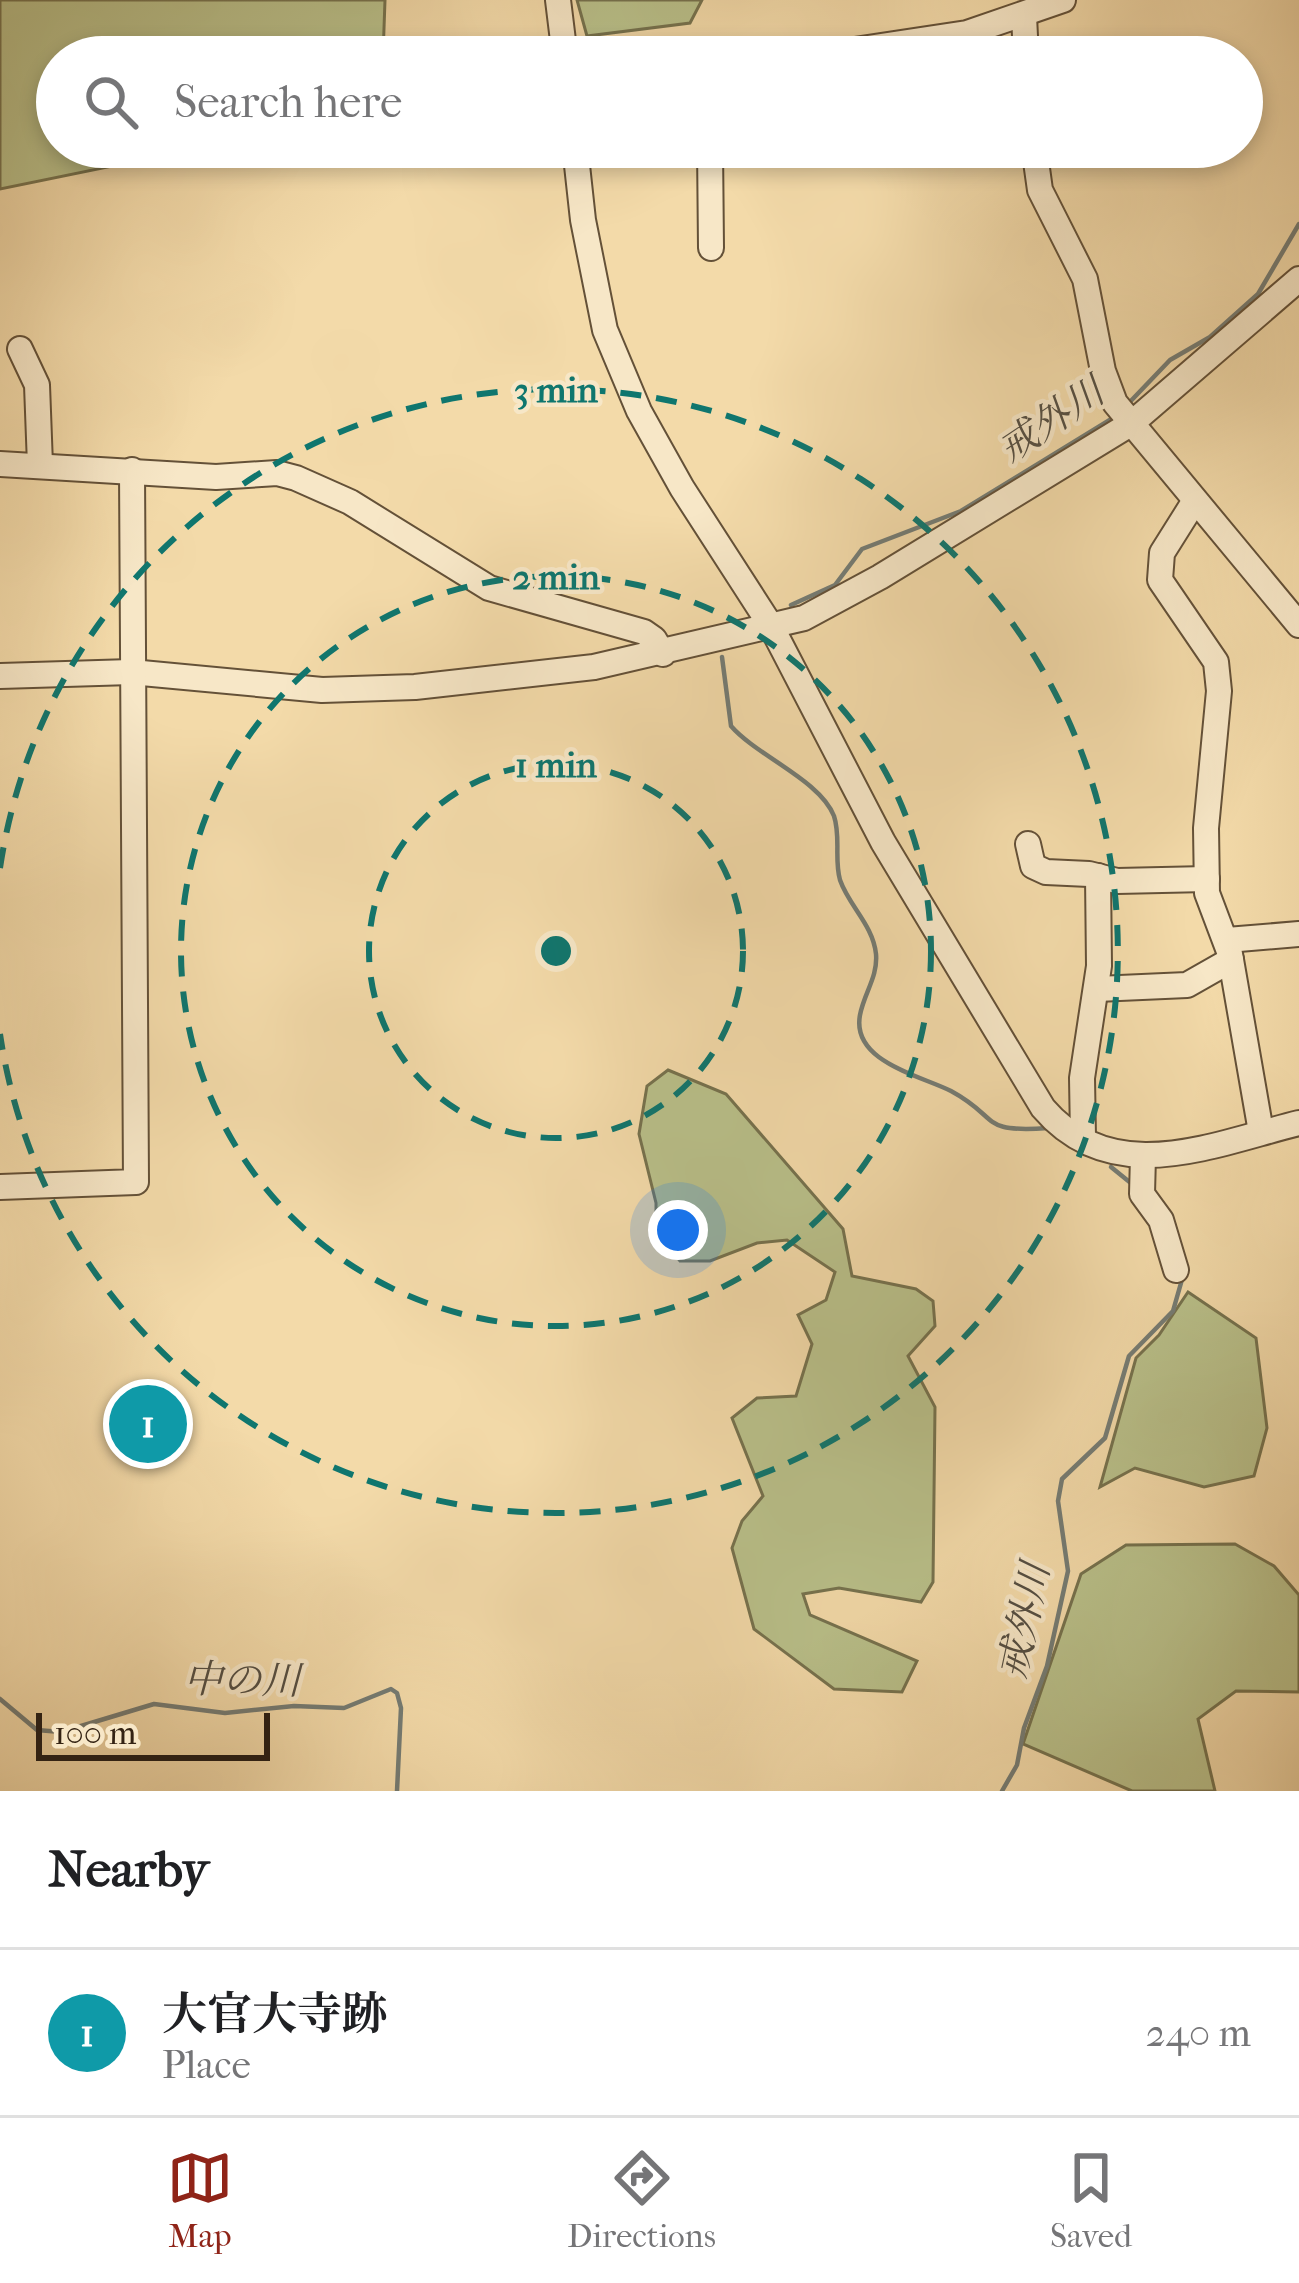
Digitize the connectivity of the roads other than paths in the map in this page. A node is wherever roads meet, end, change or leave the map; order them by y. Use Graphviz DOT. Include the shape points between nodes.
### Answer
graph roads {
  1 [pos="558,0"];
  2 [pos="1063,0"];
  3 [pos="1024,16"];
  4 [pos="562,36"];
  5 [pos="947,36"];
  6 [pos="1025,36"];
  7 [pos="578,168"];
  8 [pos="710,168"];
  9 [pos="1037,168"];
  10 [pos="711,248"];
  11 [pos="1299,279"];
  12 [pos="20,349"];
  13 [pos="1123,413"];
  14 [pos="0,464"];
  15 [pos="40,465"];
  16 [pos="132,470"];
  17 [pos="1194,502"];
  18 [pos="771,626"];
  19 [pos="1299,626"];
  20 [pos="663,654"];
  21 [pos="131,672"];
  22 [pos="0,676"];
  23 [pos="1028,844"];
  24 [pos="1098,876"];
  25 [pos="1207,879"];
  26 [pos="1299,934"];
  27 [pos="1229,950"];
  28 [pos="1097,988"];
  29 [pos="1299,1123"];
  30 [pos="1262,1132"];
  31 [pos="1083,1138"];
  32 [pos="1143,1177"];
  33 [pos="0,1187"];
  34 [pos="1176,1270"];
  1 -- 4 [label="street"];
  2 -- 3 [label="street"];
  3 -- 5 [label="street"];
  3 -- 6 [label="street"];
  7 -- 18 [label="street" via="605,330 638,411"];
  8 -- 10 [label="street"];
  9 -- 13 [label="street" via="1085,279 1102,370"];
  11 -- 13 [label="street"];
  12 -- 15 [label="street" via="37,386"];
  13 -- 17 [label="street"];
  13 -- 18 [label="street" via="827,609"];
  14 -- 15 [label="street"];
  15 -- 16 [label="street"];
  16 -- 20 [label="street" via="296,478 350,502 470,579 644,632"];
  16 -- 21 [label="street"];
  17 -- 19 [label="street"];
  17 -- 25 [label="street" via="1159,565 1166,592 1210,650 1218,675"];
  18 -- 20 [label="street"];
  18 -- 31 [label="street" via="883,842 1043,1108"];
  20 -- 21 [label="street" via="363,691"];
  21 -- 22 [label="street"];
  21 -- 33 [label="street" via="136,1182"];
  23 -- 24 [label="street" via="1039,870"];
  24 -- 25 [label="street"];
  24 -- 28 [label="street"];
  25 -- 27 [label="street"];
  26 -- 27 [label="street"];
  27 -- 28 [label="street" via="1187,985"];
  27 -- 30 [label="street"];
  28 -- 31 [label="street" via="1082,1078"];
  29 -- 30 [label="street"];
  30 -- 32 [label="street" via="1196,1150"];
  31 -- 32 [label="street"];
  32 -- 34 [label="street"];
}
